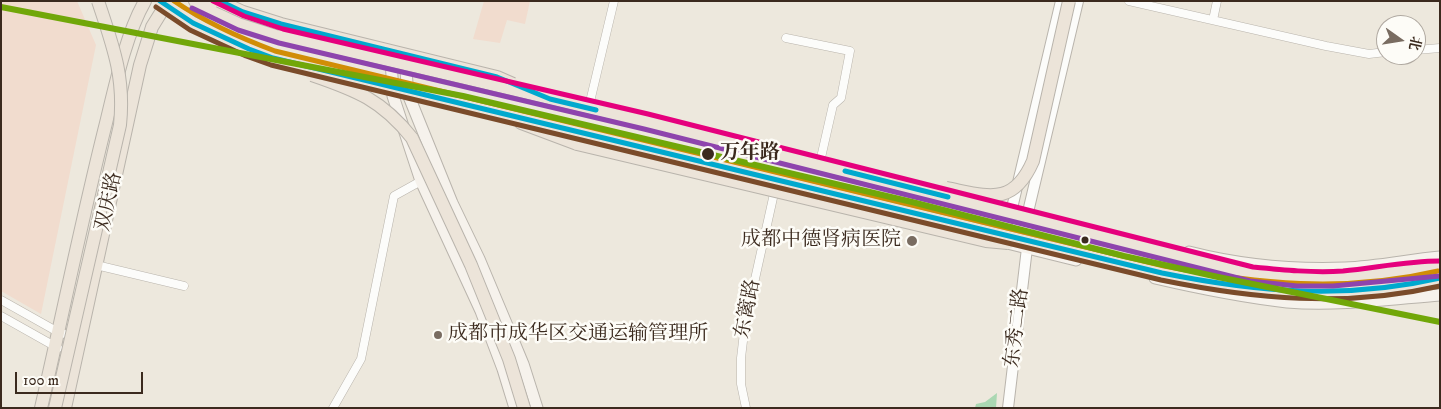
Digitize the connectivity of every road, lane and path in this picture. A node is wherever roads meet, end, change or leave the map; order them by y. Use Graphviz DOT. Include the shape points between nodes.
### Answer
graph roads {
  1 [pos="98,1"];
  2 [pos="103,1"];
  3 [pos="109,1"];
  4 [pos="145,1"];
  5 [pos="195,1"];
  6 [pos="204,1"];
  7 [pos="213,1"];
  8 [pos="219,1"];
  9 [pos="614,1"];
  10 [pos="1061,1"];
  11 [pos="1069,1"];
  12 [pos="1078,1"];
  13 [pos="1129,1"];
  14 [pos="1217,1"];
  15 [pos="161,3"];
  16 [pos="226,13"];
  17 [pos="1213,20"];
  18 [pos="786,38"];
  19 [pos="112,43"];
  20 [pos="1440,48"];
  21 [pos="1426,49"];
  22 [pos="1376,53"];
  23 [pos="391,57"];
  24 [pos="273,58"];
  25 [pos="405,60"];
  26 [pos="392,90"];
  27 [pos="114,91"];
  28 [pos="408,94"];
  29 [pos="550,99"];
  30 [pos="589,106"];
  31 [pos="509,118"];
  32 [pos="820,162"];
  33 [pos="421,181"];
  34 [pos="777,182"];
  35 [pos="897,184"];
  36 [pos="1012,208"];
  37 [pos="1028,212"];
  38 [pos="1040,245"];
  39 [pos="1027,248"];
  40 [pos="1440,257"];
  41 [pos="96,265"];
  42 [pos="1440,266"];
  43 [pos="1440,281"];
  44 [pos="184,286"];
  45 [pos="1440,295"];
  46 [pos="1,300"];
  47 [pos="1,316"];
  48 [pos="58,332"];
  49 [pos="80,338"];
  50 [pos="55,347"];
  51 [pos="76,352"];
  52 [pos="41,408"];
  53 [pos="55,408"];
  54 [pos="65,408"];
  55 [pos="333,408"];
  56 [pos="515,408"];
  57 [pos="524,408"];
  58 [pos="537,408"];
  59 [pos="746,408"];
  60 [pos="1008,408"];
  1 -- 19 [label="main road, bridge"];
  2 -- 27 [label="main road" via="112,39"];
  3 -- 19 [label="main road, bridge"];
  4 -- 27 [label="main road, 双庆路" via="132,29"];
  5 -- 29 [label="main road, bridge" via="241,23 281,36"];
  6 -- 16 [label="main road"];
  7 -- 16 [label="main road"];
  8 -- 29 [label="main road, bridge" via="282,24 497,77"];
  9 -- 30 [label="street"];
  10 -- 36 [label="street"];
  11 -- 35 [label="main road, bridge" via="1033,161 1026,177 1016,188 1005,194 987,196 936,186"];
  12 -- 37 [label="street, 东秀二路"];
  13 -- 17 [label="street"];
  14 -- 17 [label="street"];
  15 -- 24 [label="main road, bridge" via="193,23"];
  15 -- 26 [label="main road" via="185,23 261,58"];
  15 -- 41 [label="main road, 双庆路" via="140,65"];
  16 -- 23 [label="main road" via="276,30"];
  17 -- 22 [label="street" via="1326,46"];
  18 -- 32 [label="street" via="850,51 841,98 834,105"];
  19 -- 53 [label="main road, bridge" via="121,81 120,125"];
  20 -- 21 [label="street"];
  23 -- 25 [label="main road"];
  23 -- 26 [label="main road"];
  24 -- 38 [label="main road, bridge"];
  24 -- 57 [label="main road, bridge" via="360,92 399,121 412,138 471,265 509,359"];
  25 -- 28 [label="main road"];
  25 -- 30 [label="main road"];
  26 -- 28 [label="main road"];
  26 -- 33 [label="main road"];
  27 -- 48 [label="main road, 双庆路"];
  28 -- 31 [label="main road"];
  28 -- 58 [label="main road" via="523,364"];
  29 -- 35 [label="main road, bridge"];
  30 -- 32 [label="main road"];
  31 -- 34 [label="main road"];
  31 -- 38 [label="main road, bridge" via="576,144 986,241"];
  32 -- 36 [label="main road"];
  33 -- 55 [label="street" via="394,196 361,360"];
  33 -- 56 [label="main road" via="481,311 504,369"];
  34 -- 39 [label="main road"];
  34 -- 59 [label="street, 东篱路" via="740,358"];
  35 -- 42 [label="main road, bridge" via="1278,278 1344,278"];
  36 -- 37 [label="main road"];
  36 -- 39 [label="street"];
  37 -- 39 [label="street, 东秀二路"];
  37 -- 40 [label="main road" via="1198,254 1263,266 1347,268"];
  38 -- 43 [label="main road, bridge" via="1164,274 1260,289 1351,291"];
  39 -- 45 [label="main road" via="1190,286 1286,302 1355,302"];
  39 -- 60 [label="street, 东秀二路"];
  41 -- 44 [label="street"];
  41 -- 49 [label="main road, 双庆路"];
  46 -- 48 [label="street"];
  47 -- 50 [label="street"];
  48 -- 49 [label="street"];
  48 -- 50 [label="main road, 双庆路"];
  49 -- 51 [label="main road, 双庆路"];
  50 -- 51 [label="street"];
  50 -- 52 [label="main road, 双庆路"];
  51 -- 54 [label="main road, 双庆路"];
}
